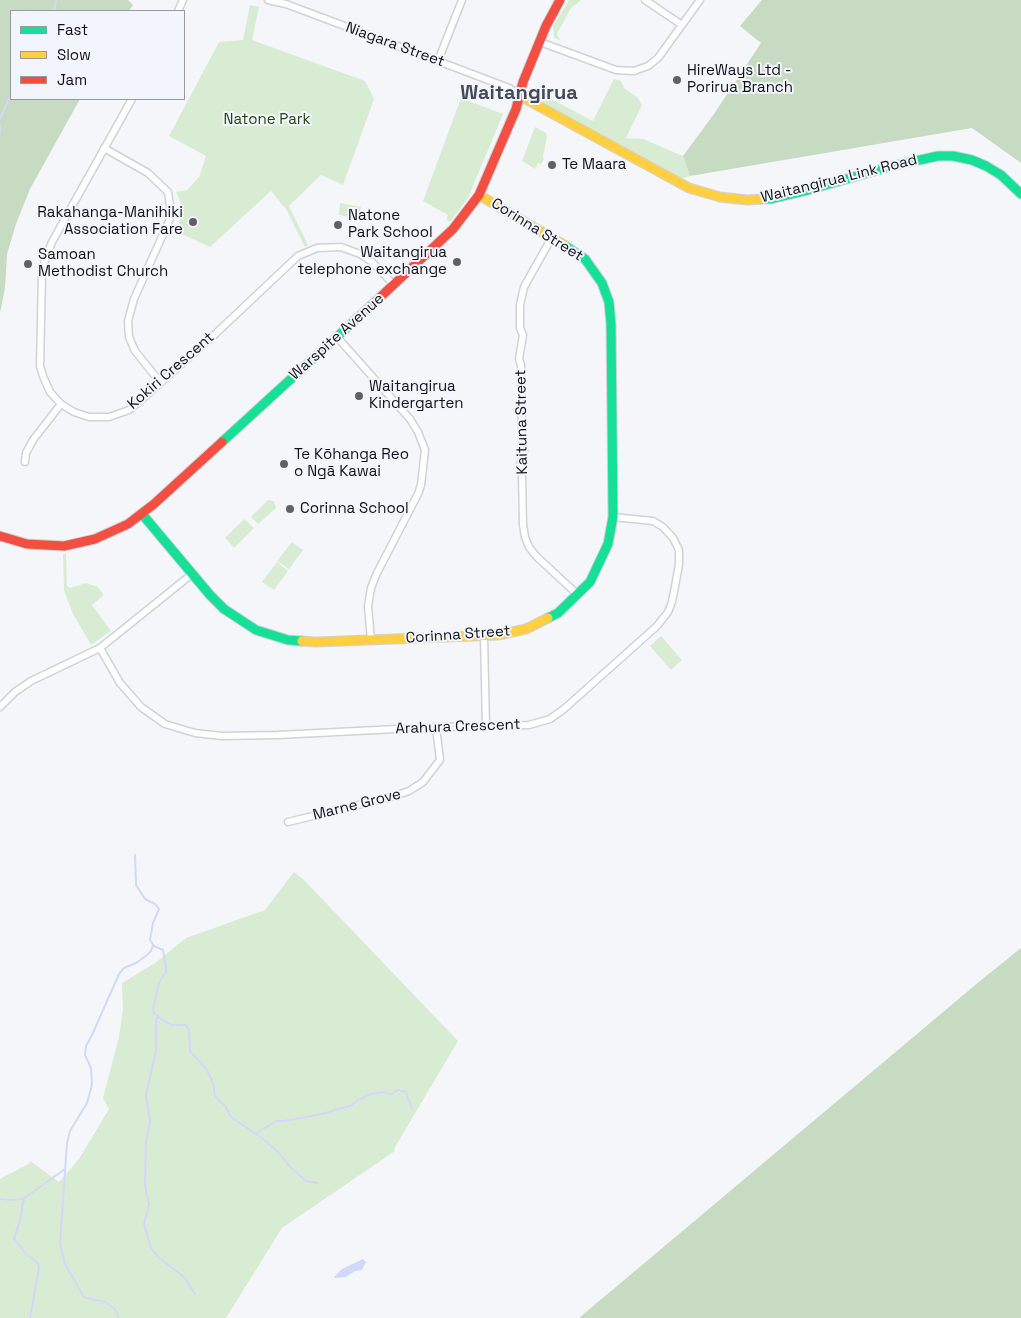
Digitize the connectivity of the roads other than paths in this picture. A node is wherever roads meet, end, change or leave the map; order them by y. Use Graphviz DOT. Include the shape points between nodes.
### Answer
graph roads {
  1 [pos="270,0"];
  2 [pos="462,0"];
  3 [pos="560,0"];
  4 [pos="645,0"];
  5 [pos="700,0"];
  6 [pos="682,25"];
  7 [pos="540,42"];
  8 [pos="438,61"];
  9 [pos="520,96"];
  10 [pos="131,100"];
  11 [pos="104,148"];
  12 [pos="1021,194"];
  13 [pos="480,195"];
  14 [pos="552,237"];
  15 [pos="394,286"];
  16 [pos="337,337"];
  17 [pos="160,382"];
  18 [pos="61,404"];
  19 [pos="25,462"];
  20 [pos="142,514"];
  21 [pos="613,517"];
  22 [pos="0,536"];
  23 [pos="192,574"];
  24 [pos="578,595"];
  25 [pos="484,636"];
  26 [pos="371,640"];
  27 [pos="100,648"];
  28 [pos="0,707"];
  29 [pos="436,727"];
  30 [pos="486,727"];
  31 [pos="288,822"];
  1 -- 8 [label="street, Niagara Street"];
  2 -- 8 [label="street"];
  3 -- 7 [label="main road, Warspite Avenue"];
  4 -- 6 [label="street"];
  5 -- 6 [label="street"];
  6 -- 7 [label="street" via="654,62 628,72 608,68"];
  7 -- 9 [label="main road, Warspite Avenue"];
  8 -- 9 [label="street, Niagara Street" via="509,88"];
  9 -- 12 [label="main road, Waitangirua Link Road" via="671,179 720,197 770,199 938,156 953,156 986,166 1001,174"];
  9 -- 13 [label="main road, Warspite Avenue"];
  10 -- 11 [label="street, Kokiri Crescent"];
  11 -- 17 [label="street" via="148,173 168,192 169,221 134,299 128,321 134,351"];
  11 -- 18 [label="street, Kokiri Crescent" via="52,242 43,267 40,366 50,392"];
  13 -- 14 [label="main road, Corinna Street"];
  13 -- 15 [label="main road, Warspite Avenue" via="453,229"];
  14 -- 21 [label="main road, Corinna Street" via="591,266 602,282 609,302"];
  14 -- 24 [label="street, Kaituna Street" via="524,287 520,305 523,335 519,359 524,451 520,465 523,525 525,537 536,556"];
  15 -- 16 [label="main road, Warspite Avenue"];
  15 -- 17 [label="street, Kokiri Crescent" via="360,254 341,247 317,248 298,256"];
  16 -- 20 [label="main road, Warspite Avenue"];
  16 -- 26 [label="street" via="410,419 425,450 418,494 372,588 368,606"];
  17 -- 18 [label="street, Kokiri Crescent" via="129,410 109,417 89,417"];
  18 -- 19 [label="street" via="33,440"];
  20 -- 22 [label="main road, Warspite Avenue" via="104,536 64,546 27,544"];
  20 -- 23 [label="main road, Corinna Street"];
  21 -- 24 [label="main road, Corinna Street" via="608,544 600,563 590,582"];
  21 -- 30 [label="street, Arahura Crescent" via="653,521 673,538 679,550 678,565 668,612 657,626 550,719 529,725"];
  23 -- 26 [label="main road, Corinna Street" via="224,609 256,630 300,642"];
  23 -- 27 [label="street"];
  24 -- 25 [label="main road, Corinna Street" via="540,623 511,633"];
  25 -- 26 [label="main road, Corinna Street"];
  25 -- 30 [label="street"];
  27 -- 28 [label="street" via="31,681"];
  27 -- 29 [label="street, Arahura Crescent" via="120,683 141,707 165,724 195,733 278,736"];
  29 -- 30 [label="street, Arahura Crescent"];
  29 -- 31 [label="street, Marne Grove" via="440,760 423,782 409,791"];
}
